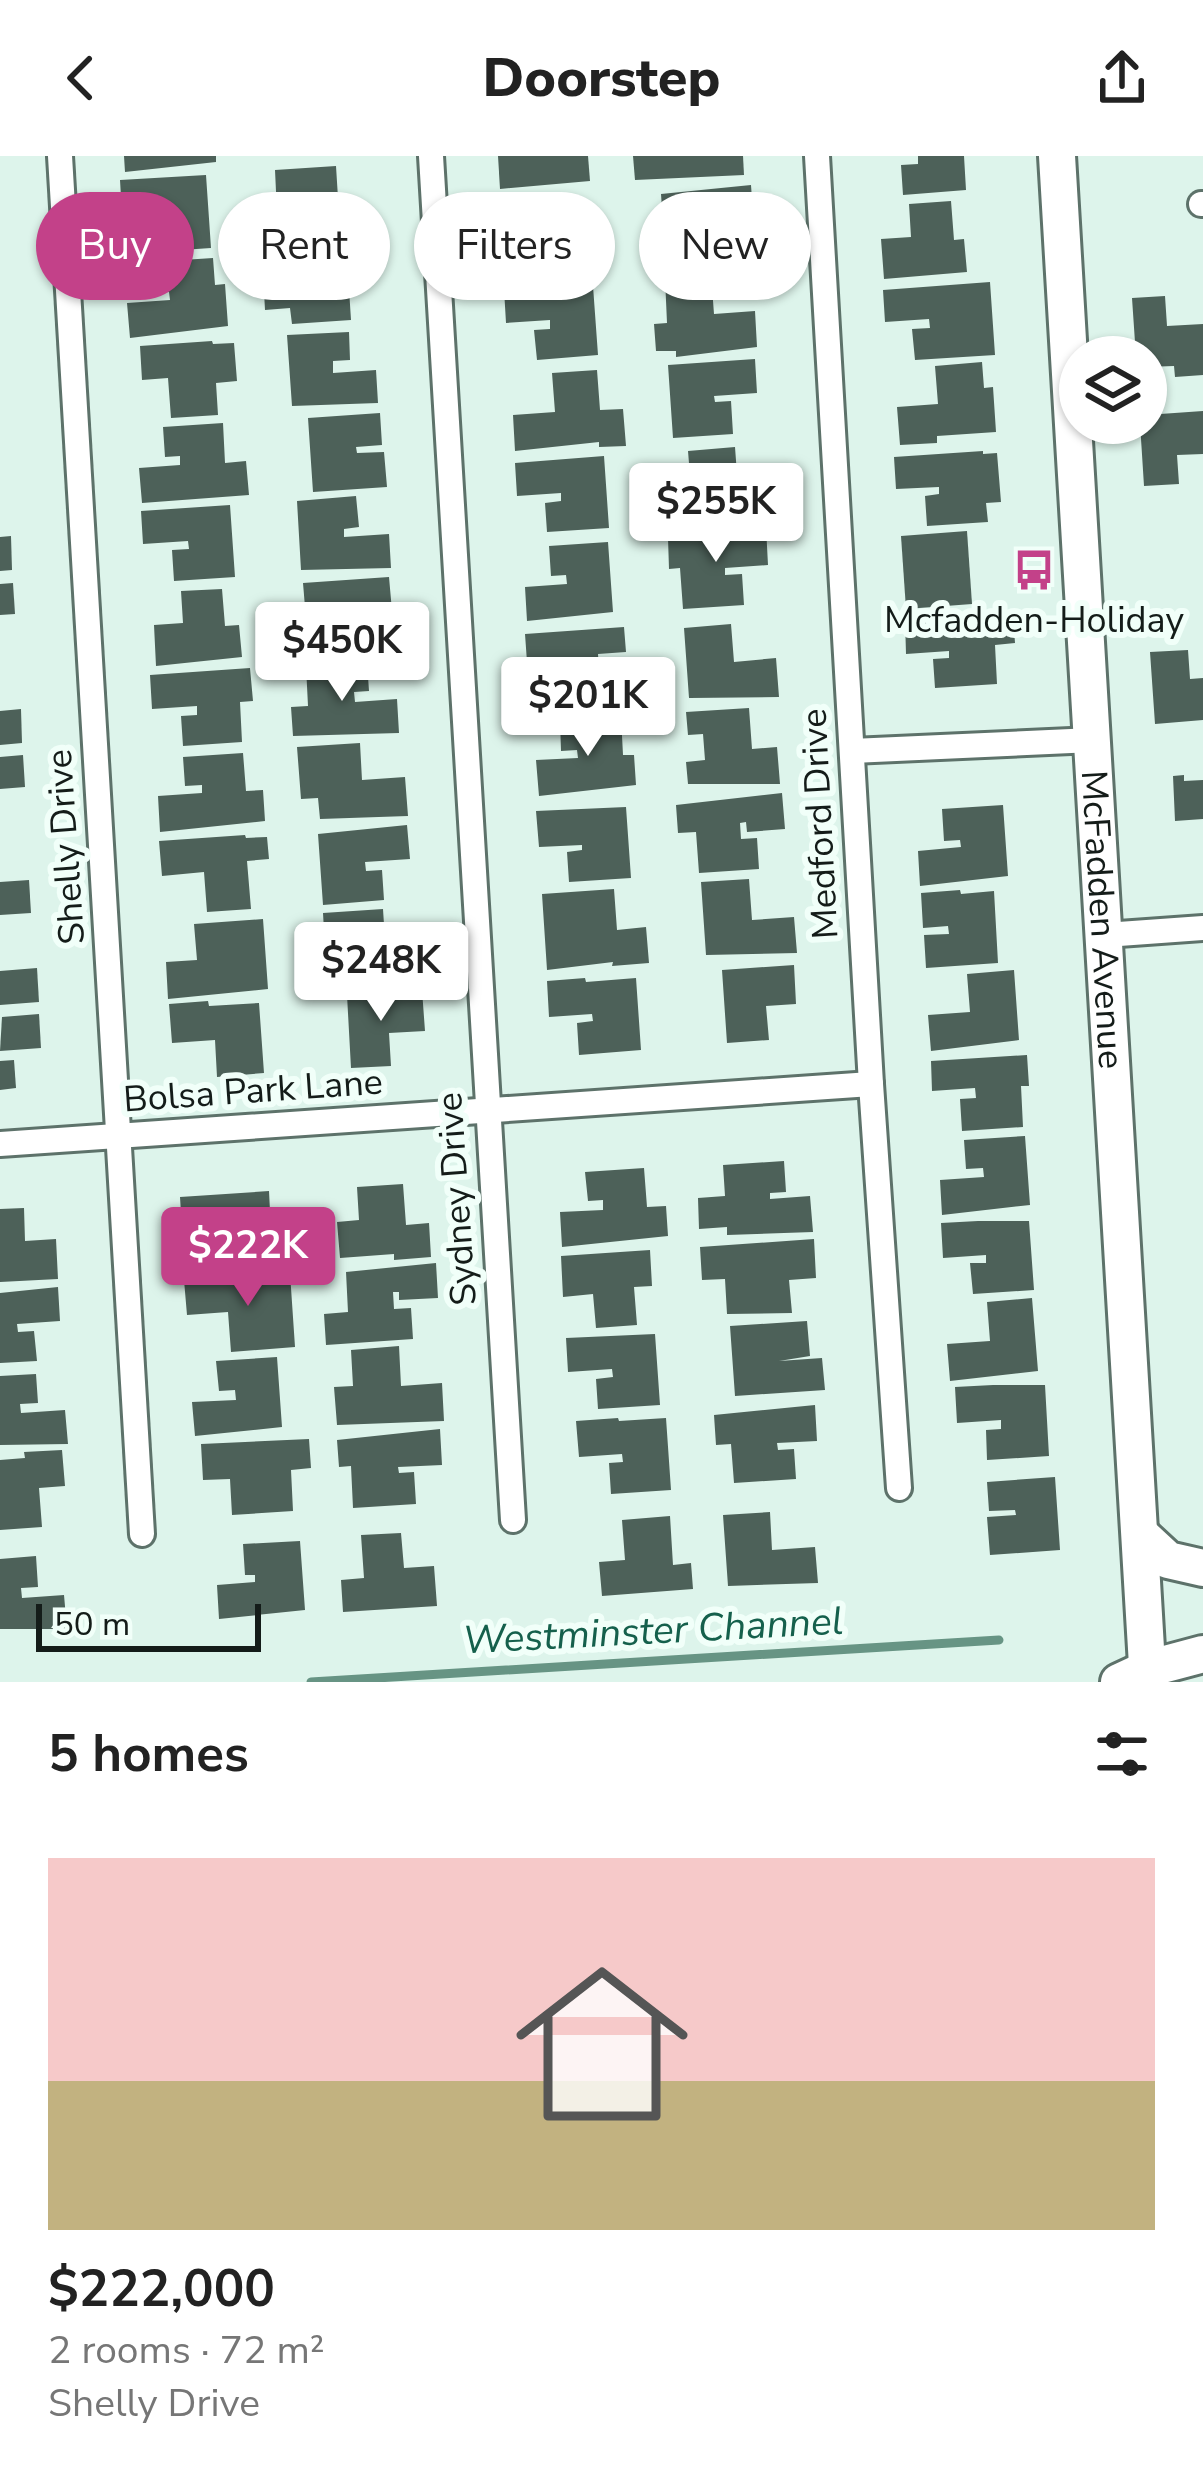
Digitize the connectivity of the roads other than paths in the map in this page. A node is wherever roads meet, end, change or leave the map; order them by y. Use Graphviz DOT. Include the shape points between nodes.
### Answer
graph roads {
  1 [pos="60,156"];
  2 [pos="431,156"];
  3 [pos="817,156"];
  4 [pos="1057,156"];
  5 [pos="1093,740"];
  6 [pos="852,751"];
  7 [pos="1203,928"];
  8 [pos="1105,935"];
  9 [pos="871,1084"];
  10 [pos="487,1111"];
  11 [pos="120,1136"];
  12 [pos="0,1144"];
  13 [pos="899,1488"];
  14 [pos="513,1520"];
  15 [pos="142,1534"];
  16 [pos="1140,1534"];
  17 [pos="1203,1568"];
  18 [pos="1203,1654"];
  19 [pos="1138,1678"];
  1 -- 11 [label="street, Shelly Drive"];
  2 -- 10 [label="street, Sydney Drive"];
  3 -- 6 [label="street, Medford Drive"];
  4 -- 5 [label="street, McFadden Avenue"];
  5 -- 6 [label="street"];
  5 -- 8 [label="street, McFadden Avenue"];
  6 -- 9 [label="street, Medford Drive"];
  7 -- 8 [label="street"];
  8 -- 16 [label="street, McFadden Avenue"];
  9 -- 10 [label="street, Bolsa Park Lane"];
  9 -- 13 [label="street, Medford Drive"];
  10 -- 11 [label="street, Bolsa Park Lane"];
  10 -- 14 [label="street, Sydney Drive"];
  11 -- 12 [label="street, Bolsa Park Lane"];
  11 -- 15 [label="street, Shelly Drive"];
  16 -- 17 [label="street" via="1168,1560"];
  16 -- 19 [label="street, McFadden Avenue"];
  18 -- 19 [label="street"];
}
